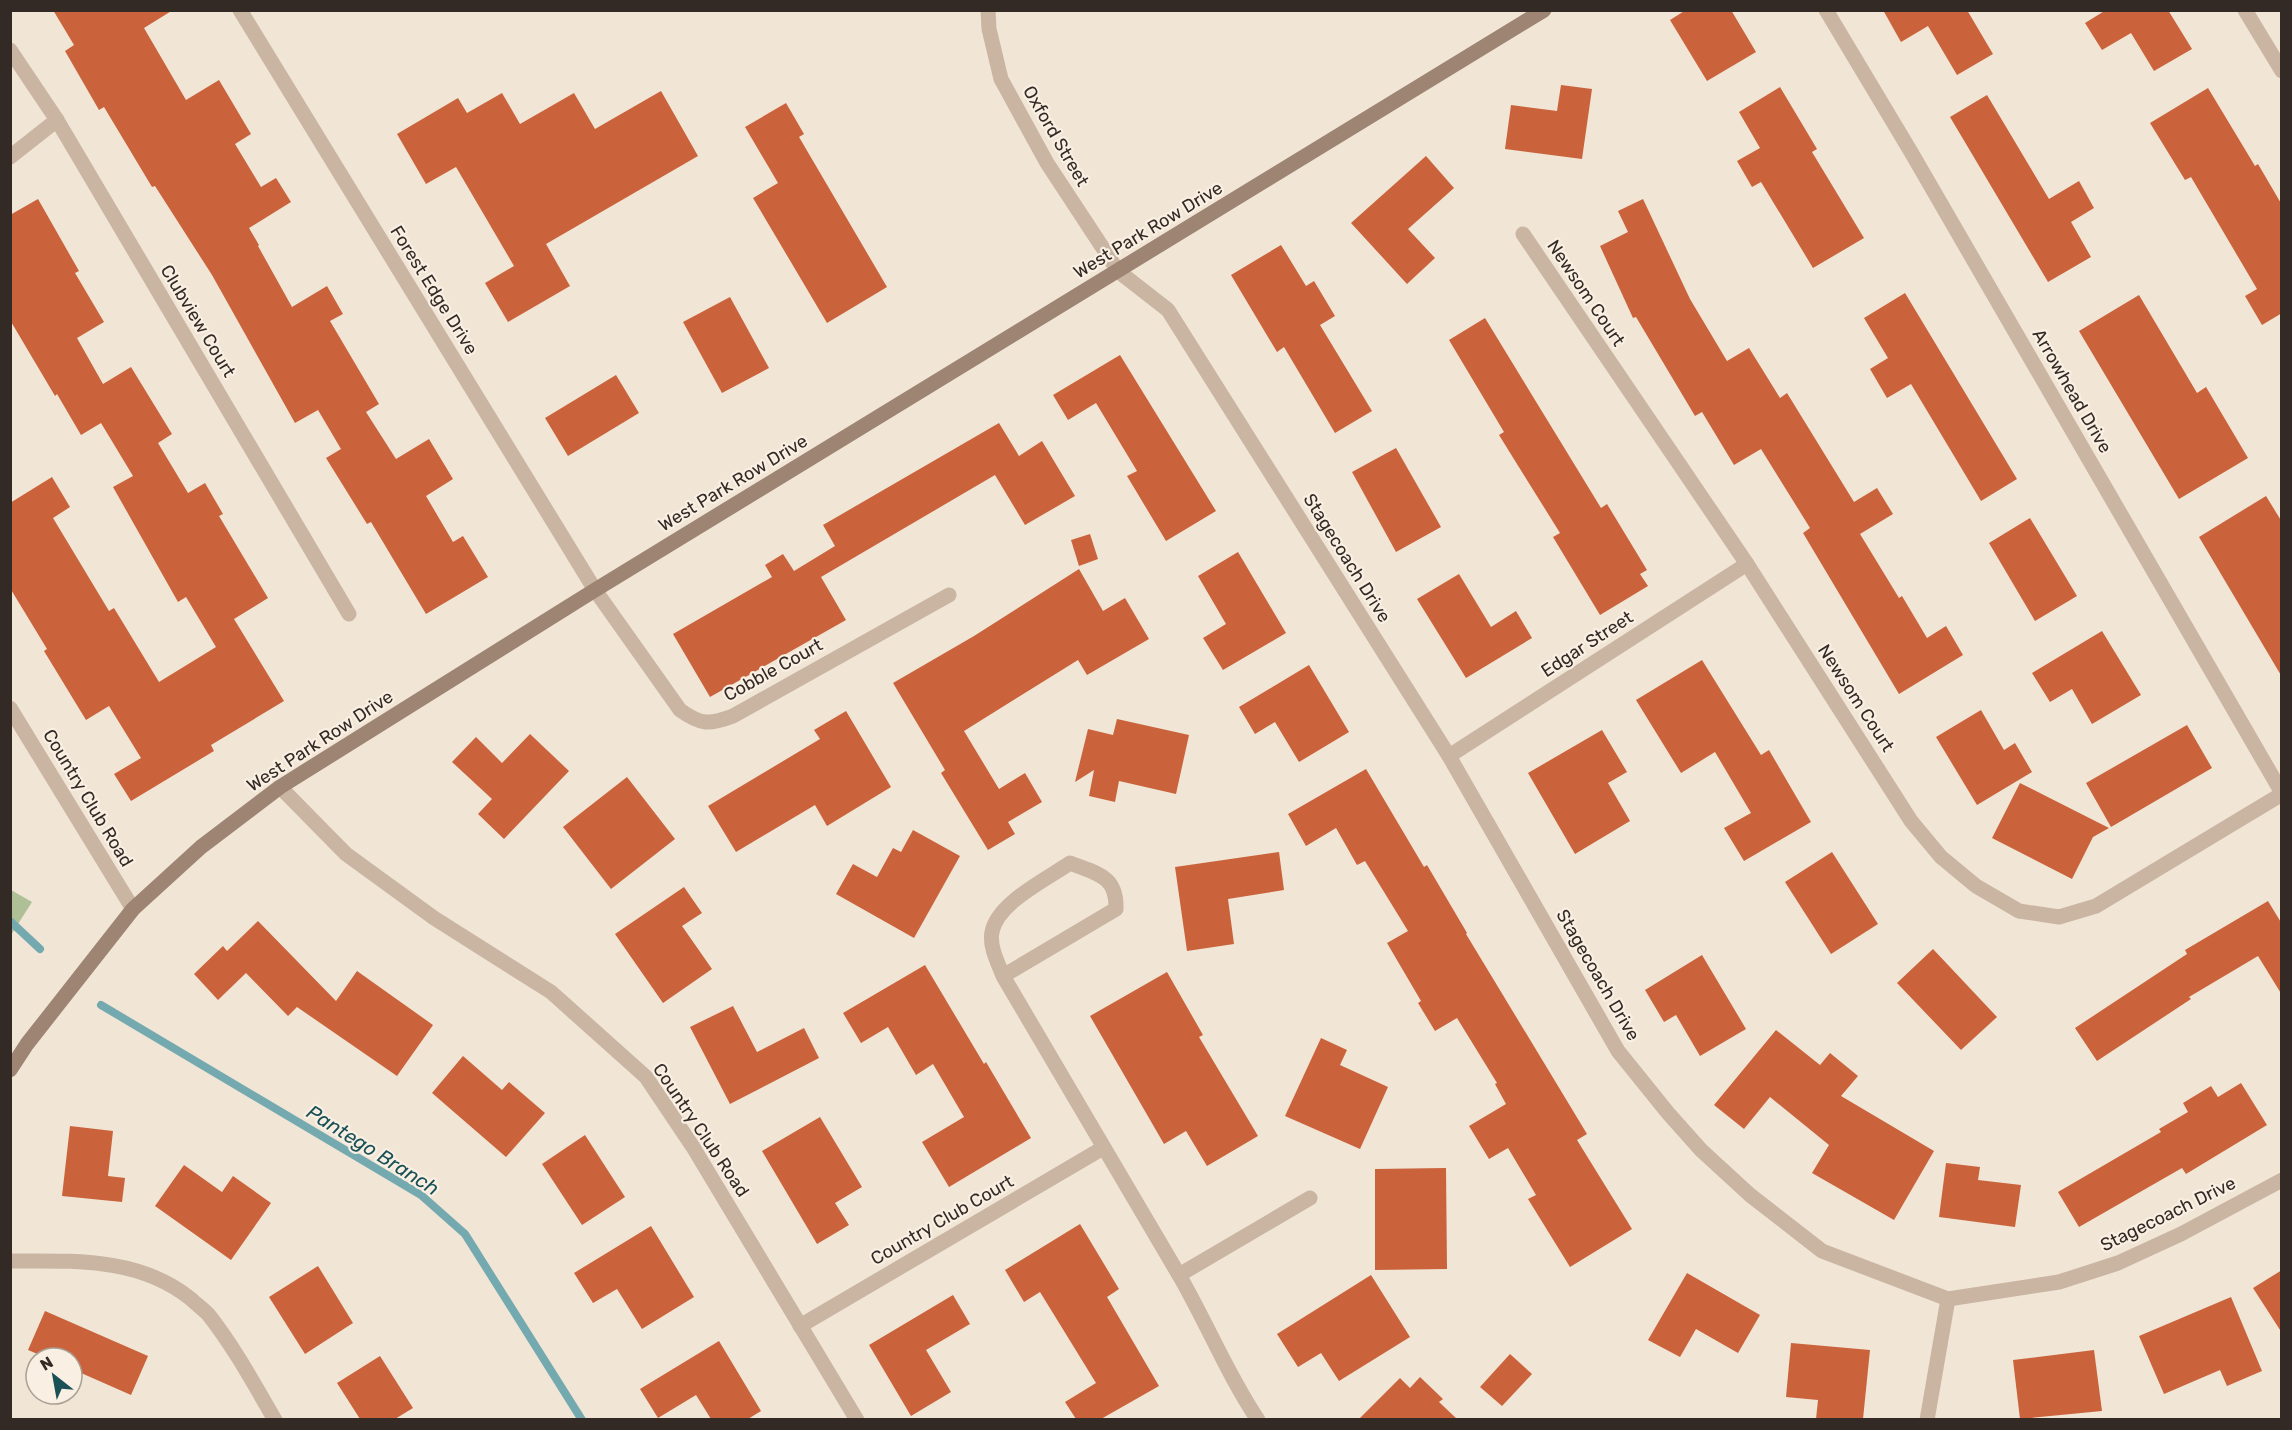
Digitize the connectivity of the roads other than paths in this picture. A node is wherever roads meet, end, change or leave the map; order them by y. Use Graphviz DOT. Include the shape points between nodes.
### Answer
graph roads {
  1 [pos="240,10"];
  2 [pos="988,10"];
  3 [pos="1544,10"];
  4 [pos="1826,10"];
  5 [pos="2245,10"];
  6 [pos="10,50"];
  7 [pos="2282,71"];
  8 [pos="57,120"];
  9 [pos="10,157"];
  10 [pos="1523,234"];
  11 [pos="1118,271"];
  12 [pos="1747,564"];
  13 [pos="595,590"];
  14 [pos="949,595"];
  15 [pos="349,614"];
  16 [pos="10,708"];
  17 [pos="1449,756"];
  18 [pos="280,787"];
  19 [pos="2282,793"];
  20 [pos="133,909"];
  21 [pos="1003,976"];
  22 [pos="10,1070"];
  23 [pos="1103,1148"];
  24 [pos="2282,1180"];
  25 [pos="1310,1198"];
  26 [pos="10,1261"];
  27 [pos="1179,1275"];
  28 [pos="1948,1299"];
  29 [pos="800,1326"];
  30 [pos="274,1419"];
  31 [pos="857,1419"];
  32 [pos="1258,1419"];
  33 [pos="1927,1419"];
  1 -- 13 [label="street, Forest Edge Drive"];
  2 -- 11 [label="street, Oxford Street" via="988,29 1001,79 1047,164"];
  3 -- 11 [label="main road, West Park Row Drive"];
  4 -- 19 [label="street, Arrowhead Drive"];
  5 -- 7 [label="street"];
  6 -- 8 [label="street, Clubview Court"];
  8 -- 9 [label="street"];
  8 -- 15 [label="street, Clubview Court"];
  10 -- 12 [label="street, Newsom Court"];
  11 -- 13 [label="main road, West Park Row Drive"];
  11 -- 17 [label="street, Stagecoach Drive" via="1168,310"];
  12 -- 17 [label="street, Edgar Street"];
  12 -- 19 [label="street, Newsom Court" via="1911,821 1941,857 1976,886 2019,911 2059,917 2096,906"];
  13 -- 14 [label="street, Cobble Court" via="680,710 696,721 714,723"];
  13 -- 18 [label="main road, West Park Row Drive"];
  16 -- 20 [label="street, Country Club Road"];
  17 -- 28 [label="street, Stagecoach Drive" via="1618,1051 1701,1150 1750,1195 1822,1251"];
  18 -- 20 [label="main road, West Park Row Drive" via="201,847"];
  18 -- 29 [label="street, Country Club Road" via="346,854 434,918 551,992 646,1077 693,1147"];
  20 -- 22 [label="main road, West Park Row Drive"];
  21 -- 21 [label="street" via="993,952 991,933 1010,903 1070,864 1103,875 1116,893 1116,909"];
  21 -- 23 [label="street"];
  23 -- 27 [label="street"];
  23 -- 29 [label="street, Country Club Court"];
  24 -- 28 [label="street, Stagecoach Drive" via="2118,1263 2059,1282"];
  25 -- 27 [label="street"];
  26 -- 30 [label="street" via="81,1261 140,1270 176,1288 207,1312"];
  27 -- 32 [label="street"];
  28 -- 33 [label="street"];
  29 -- 31 [label="street, Country Club Road"];
}
